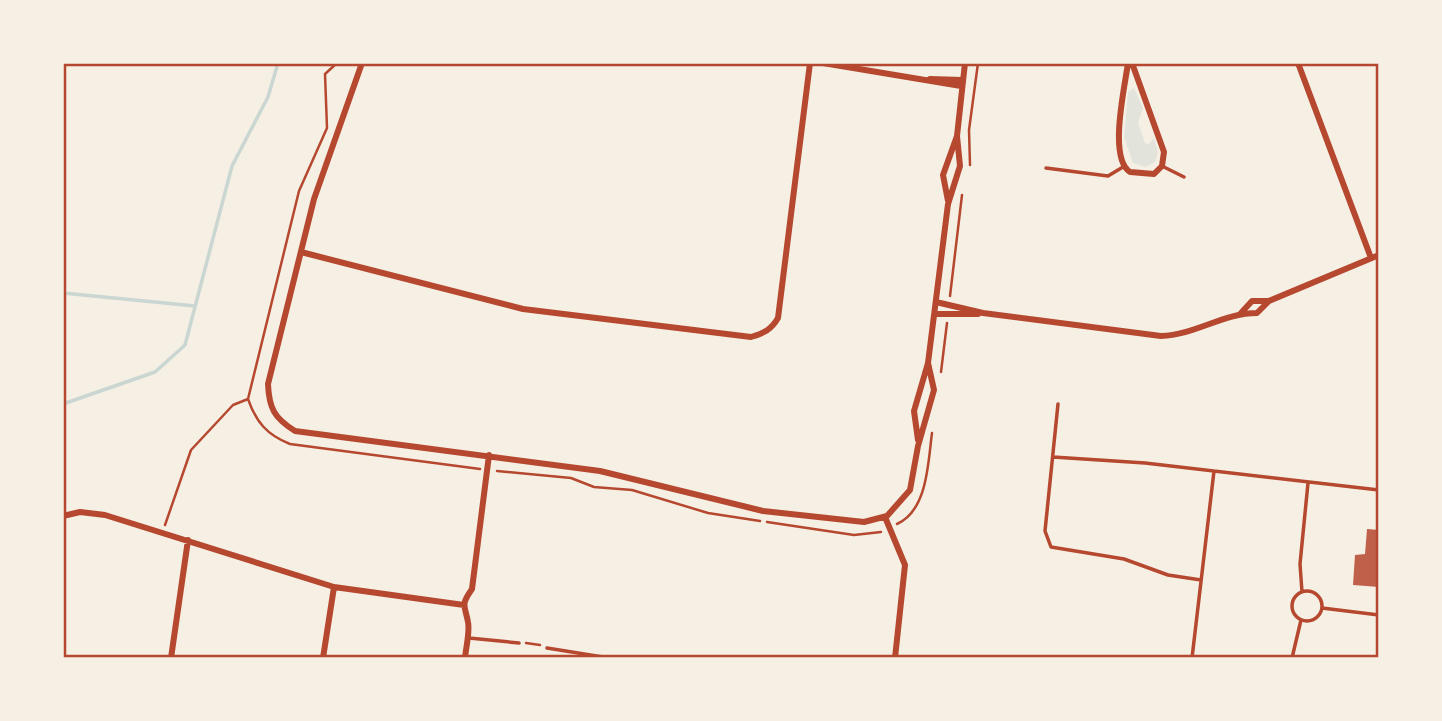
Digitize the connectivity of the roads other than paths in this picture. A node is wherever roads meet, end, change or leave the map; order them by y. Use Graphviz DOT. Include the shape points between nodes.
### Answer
graph roads {
  1 [pos="362,63"];
  2 [pos="810,63"];
  3 [pos="823,63"];
  4 [pos="965,63"];
  5 [pos="1130,63"];
  6 [pos="1298,63"];
  7 [pos="962,83"];
  8 [pos="957,136"];
  9 [pos="1162,166"];
  10 [pos="1124,167"];
  11 [pos="1045,168"];
  12 [pos="1184,177"];
  13 [pos="948,204"];
  14 [pos="301,252"];
  15 [pos="1379,256"];
  16 [pos="1371,258"];
  17 [pos="1269,301"];
  18 [pos="936,302"];
  19 [pos="983,313"];
  20 [pos="1240,313"];
  21 [pos="935,314"];
  22 [pos="928,363"];
  23 [pos="1058,404"];
  24 [pos="918,446"];
  25 [pos="489,455"];
  26 [pos="1053,457"];
  27 [pos="1214,471"];
  28 [pos="1308,482"];
  29 [pos="1379,491"];
  30 [pos="63,516"];
  31 [pos="885,517"];
  32 [pos="188,540"];
  33 [pos="1201,580"];
  34 [pos="334,587"];
  35 [pos="1302,592"];
  36 [pos="464,605"];
  37 [pos="1322,608"];
  38 [pos="1379,615"];
  39 [pos="1301,620"];
  40 [pos="467,638"];
  41 [pos="519,643"];
  42 [pos="547,648"];
  43 [pos="171,658"];
  44 [pos="323,658"];
  45 [pos="465,658"];
  46 [pos="609,658"];
  47 [pos="895,658"];
  48 [pos="1192,658"];
  49 [pos="1292,658"];
  1 -- 14 [label="street" via="314,199"];
  2 -- 14 [label="street" via="778,318 764,333 751,337 523,309"];
  3 -- 7 [label="street"];
  4 -- 7 [label="street"];
  5 -- 9 [label="street" via="1164,152"];
  5 -- 10 [label="street" via="1119,133"];
  6 -- 16 [label="street"];
  7 -- 8 [label="street"];
  8 -- 13 [label="street" via="960,166"];
  8 -- 13 [label="street" via="943,175"];
  9 -- 10 [label="street" via="1147,175"];
  9 -- 12 [label="lane"];
  10 -- 11 [label="lane" via="1108,176"];
  13 -- 18 [label="street"];
  14 -- 25 [label="street" via="268,384 269,405 278,421 295,431"];
  15 -- 16 [label="street"];
  16 -- 17 [label="street"];
  17 -- 20 [label="street" via="1252,301"];
  17 -- 20 [label="street" via="1257,313"];
  18 -- 19 [label="street"];
  18 -- 21 [label="street"];
  19 -- 20 [label="street" via="1161,335 1188,333"];
  19 -- 21 [label="street"];
  21 -- 22 [label="street"];
  22 -- 24 [label="street" via="914,411"];
  22 -- 24 [label="street" via="934,390"];
  23 -- 26 [label="lane"];
  24 -- 31 [label="street" via="911,490"];
  25 -- 31 [label="street" via="600,471 763,511 855,523"];
  25 -- 36 [label="street" via="472,589"];
  26 -- 27 [label="lane"];
  26 -- 33 [label="lane" via="1045,531 1051,547 1124,559 1168,575"];
  27 -- 28 [label="lane"];
  27 -- 33 [label="lane"];
  28 -- 29 [label="lane"];
  28 -- 35 [label="lane" via="1300,564"];
  30 -- 32 [label="street" via="80,512 105,515"];
  31 -- 47 [label="street" via="903,554 905,569"];
  32 -- 34 [label="street"];
  32 -- 43 [label="street"];
  33 -- 48 [label="lane"];
  34 -- 36 [label="street"];
  34 -- 44 [label="street"];
  35 -- 37 [label="lane" via="1317,594"];
  35 -- 39 [label="lane" via="1292,605"];
  36 -- 40 [label="street"];
  37 -- 38 [label="lane"];
  37 -- 39 [label="lane" via="1316,619"];
  39 -- 49 [label="lane"];
  40 -- 41 [label="lane"];
  40 -- 45 [label="street"];
  42 -- 46 [label="lane"];
}
